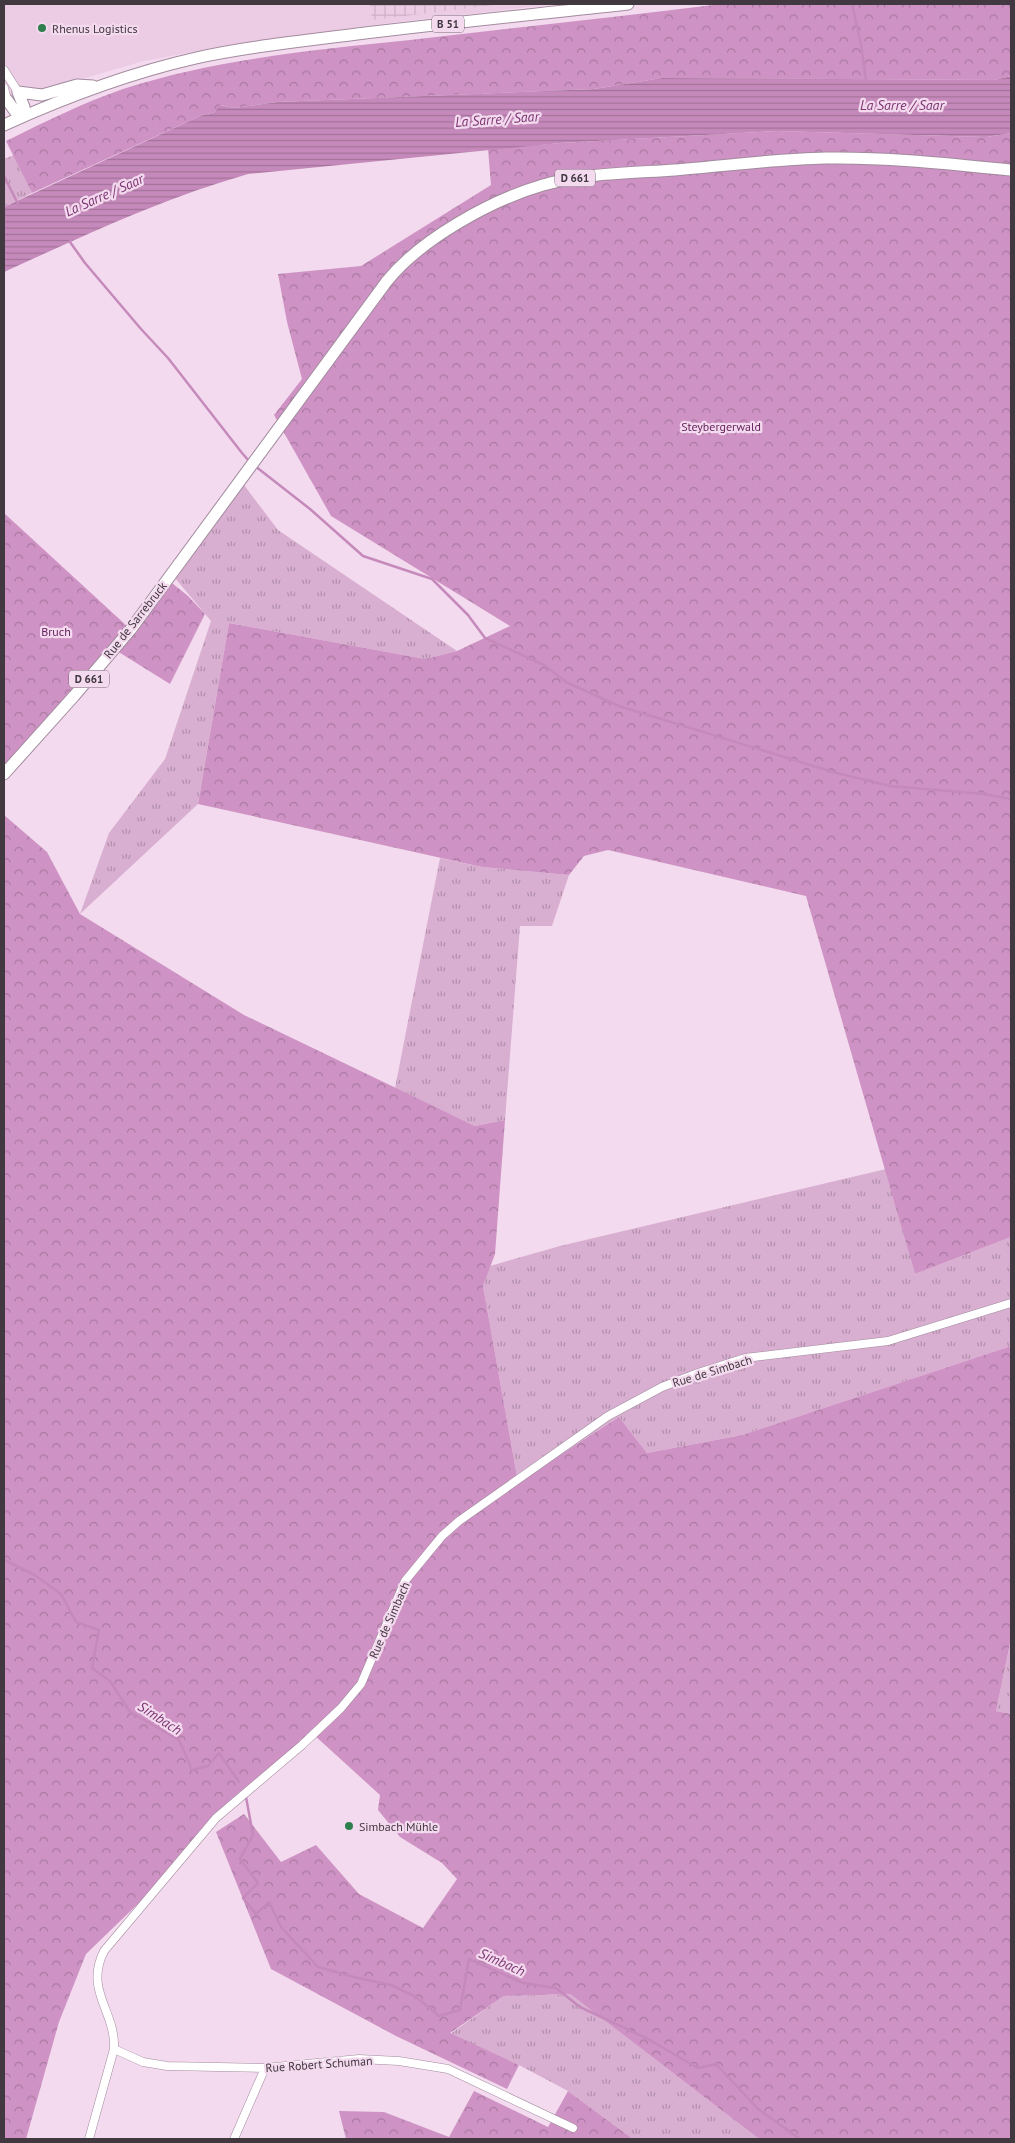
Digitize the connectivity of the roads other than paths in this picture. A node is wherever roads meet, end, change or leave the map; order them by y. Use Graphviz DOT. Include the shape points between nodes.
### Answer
graph roads {
  1 [pos="628,4"];
  2 [pos="4,70"];
  3 [pos="97,86"];
  4 [pos="4,88"];
  5 [pos="18,92"];
  6 [pos="7,100"];
  7 [pos="4,112"];
  8 [pos="21,117"];
  9 [pos="4,125"];
  10 [pos="1011,170"];
  11 [pos="4,774"];
  12 [pos="1011,1304"];
  13 [pos="114,2049"];
  14 [pos="264,2068"];
  15 [pos="572,2128"];
  16 [pos="89,2139"];
  17 [pos="234,2139"];
  1 -- 3 [label="main road, B 51" via="269,45 197,58"];
  2 -- 5 [label="street"];
  3 -- 5 [label="main road, B 51" via="77,85 42,95"];
  3 -- 8 [label="main road, B 51"];
  4 -- 6 [label="street"];
  5 -- 8 [label="main road" via="24,107"];
  6 -- 7 [label="main road"];
  6 -- 8 [label="main road"];
  8 -- 9 [label="main road, B 51"];
  10 -- 11 [label="main road, Rue de Sarrebruck / D 661" via="876,159 790,159 580,178 531,189 477,214 422,246 387,281 131,629"];
  12 -- 13 [label="street, Rue de Simbach" via="888,1340 745,1358 662,1387 608,1416 442,1536 405,1581 361,1684 302,1745 216,1818 104,1951 96,1974 115,2035"];
  13 -- 14 [label="street, Rue Robert Schuman" via="143,2062 168,2066"];
  13 -- 16 [label="street, Rue de Simbach"];
  14 -- 15 [label="street, Rue Robert Schuman" via="359,2059 448,2069"];
  14 -- 17 [label="street"];
}
